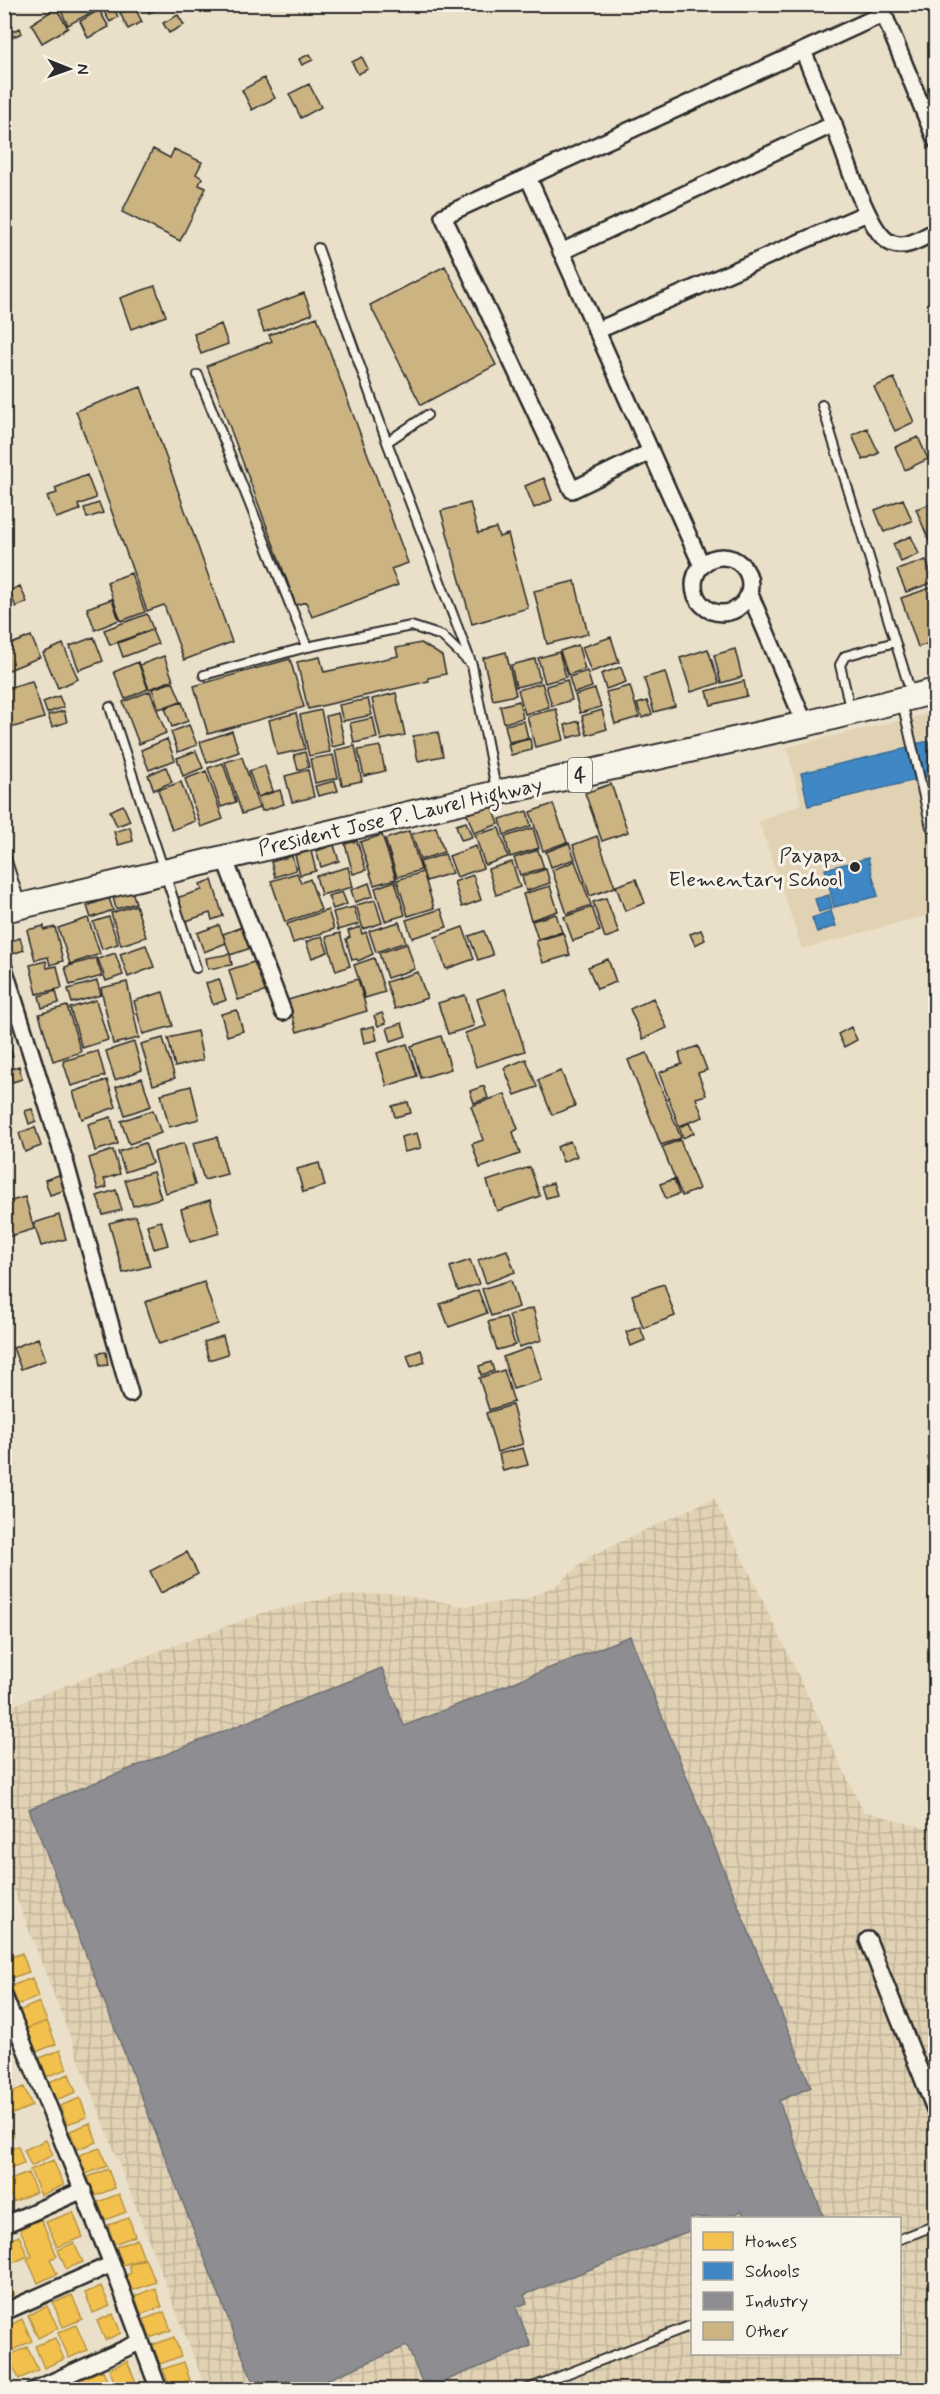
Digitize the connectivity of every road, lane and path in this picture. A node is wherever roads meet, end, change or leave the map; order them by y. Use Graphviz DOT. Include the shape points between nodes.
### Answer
graph roads {
  1 [pos="881,9"];
  2 [pos="802,51"];
  3 [pos="834,124"];
  4 [pos="936,141"];
  5 [pos="528,177"];
  6 [pos="867,213"];
  7 [pos="936,231"];
  8 [pos="318,248"];
  9 [pos="561,252"];
  10 [pos="596,331"];
  11 [pos="198,375"];
  12 [pos="822,405"];
  13 [pos="427,415"];
  14 [pos="387,442"];
  15 [pos="650,452"];
  16 [pos="702,566"];
  17 [pos="750,592"];
  18 [pos="895,642"];
  19 [pos="307,647"];
  20 [pos="472,665"];
  21 [pos="204,675"];
  22 [pos="936,691"];
  23 [pos="907,699"];
  24 [pos="110,707"];
  25 [pos="851,712"];
  26 [pos="805,724"];
  27 [pos="497,793"];
  28 [pos="931,826"];
  29 [pos="5,855"];
  30 [pos="224,857"];
  31 [pos="163,871"];
  32 [pos="13,908"];
  33 [pos="4,968"];
  34 [pos="196,968"];
  35 [pos="283,1012"];
  36 [pos="130,1394"];
  37 [pos="868,1940"];
  38 [pos="4,1996"];
  39 [pos="936,2112"];
  40 [pos="82,2190"];
  41 [pos="6,2220"];
  42 [pos="936,2225"];
  43 [pos="901,2239"];
  44 [pos="112,2264"];
  45 [pos="4,2312"];
  46 [pos="691,2326"];
  47 [pos="140,2342"];
  48 [pos="539,2387"];
  49 [pos="34,2390"];
  50 [pos="159,2390"];
  51 [pos="525,2390"];
  1 -- 2 [label="street"];
  1 -- 4 [label="street"];
  2 -- 3 [label="street"];
  2 -- 5 [label="street"];
  3 -- 6 [label="street"];
  3 -- 9 [label="street"];
  5 -- 9 [label="street"];
  5 -- 15 [label="street" via="442,216 572,489"];
  6 -- 7 [label="street" via="878,232 896,245 905,246"];
  6 -- 10 [label="street"];
  8 -- 14 [label="lane"];
  9 -- 10 [label="street"];
  10 -- 15 [label="street"];
  11 -- 19 [label="lane"];
  12 -- 18 [label="lane"];
  13 -- 14 [label="lane"];
  14 -- 20 [label="lane"];
  15 -- 16 [label="street"];
  16 -- 17 [label="street" via="720,557 736,561 748,574"];
  16 -- 17 [label="street" via="694,579 694,589 703,606 711,611 721,614 739,608"];
  17 -- 26 [label="street"];
  18 -- 23 [label="lane"];
  18 -- 25 [label="lane" via="845,656 840,665"];
  19 -- 20 [label="lane" via="411,626 442,636"];
  19 -- 21 [label="lane"];
  20 -- 27 [label="lane"];
  22 -- 23 [label="highway, President Jose P. Laurel Highway / 4"];
  23 -- 25 [label="highway, President Jose P. Laurel Highway / 4"];
  23 -- 28 [label="lane"];
  24 -- 31 [label="lane"];
  25 -- 26 [label="highway, President Jose P. Laurel Highway / 4"];
  26 -- 27 [label="highway, President Jose P. Laurel Highway / 4"];
  27 -- 30 [label="highway, President Jose P. Laurel Highway / 4"];
  29 -- 32 [label="lane"];
  30 -- 31 [label="highway, President Jose P. Laurel Highway / 4"];
  30 -- 35 [label="street"];
  31 -- 32 [label="highway, President Jose P. Laurel Highway / 4"];
  31 -- 34 [label="lane"];
  33 -- 36 [label="street" via="65,1161"];
  37 -- 39 [label="street"];
  38 -- 40 [label="street"];
  40 -- 41 [label="street"];
  40 -- 44 [label="street"];
  42 -- 43 [label="lane"];
  44 -- 45 [label="street"];
  44 -- 47 [label="street"];
  46 -- 48 [label="lane"];
  47 -- 49 [label="street"];
  47 -- 50 [label="street"];
  48 -- 51 [label="lane"];
}
